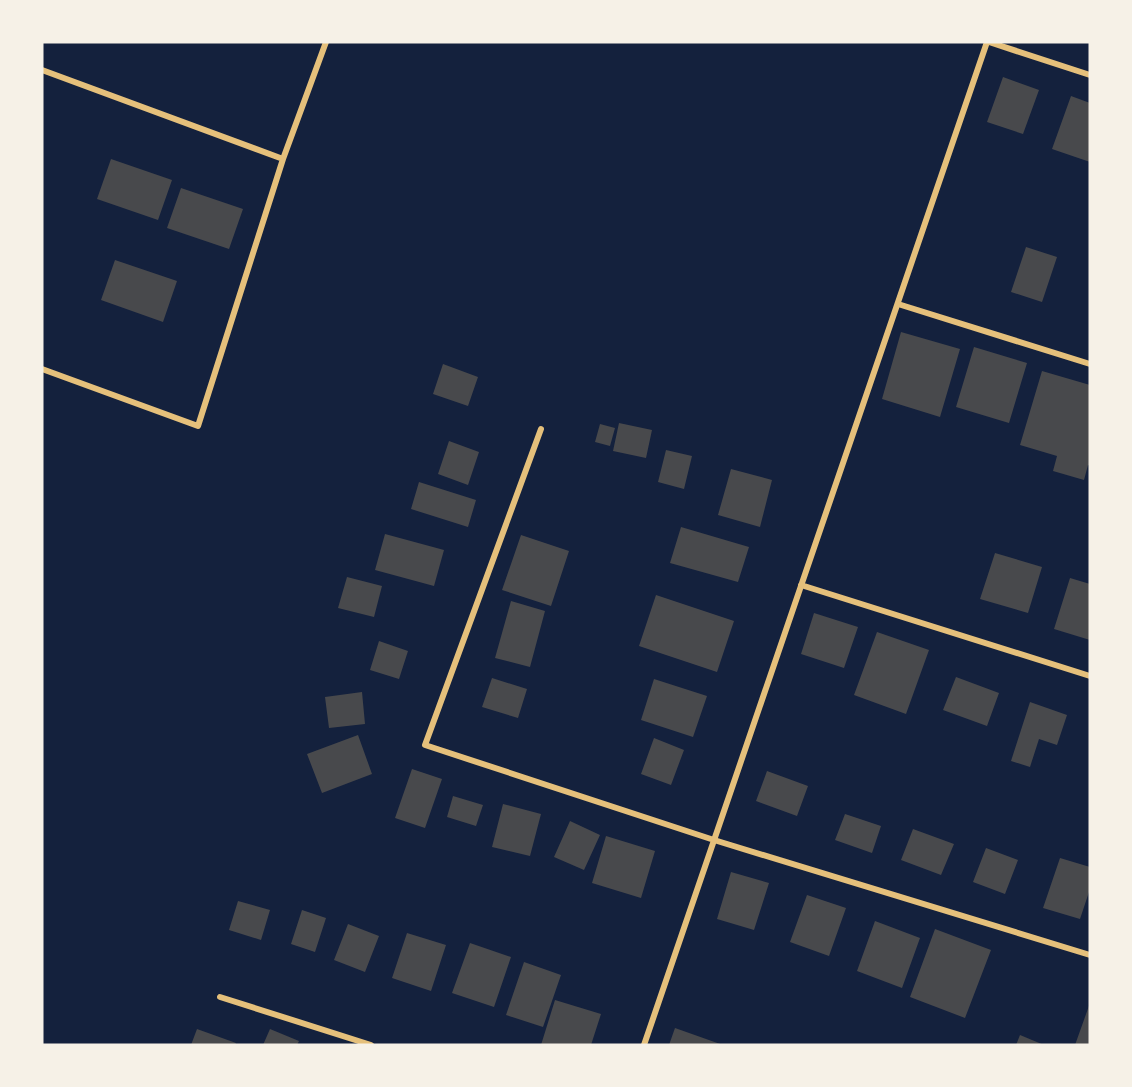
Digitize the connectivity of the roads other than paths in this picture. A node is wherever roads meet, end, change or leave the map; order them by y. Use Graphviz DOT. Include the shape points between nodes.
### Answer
graph roads {
  1 [pos="326,42"];
  2 [pos="988,42"];
  3 [pos="42,70"];
  4 [pos="1090,75"];
  5 [pos="283,159"];
  6 [pos="897,303"];
  7 [pos="1090,364"];
  8 [pos="42,369"];
  9 [pos="541,429"];
  10 [pos="801,585"];
  11 [pos="1090,676"];
  12 [pos="714,840"];
  13 [pos="1090,955"];
  14 [pos="220,997"];
  15 [pos="371,1045"];
  16 [pos="644,1045"];
  1 -- 5 [label="street"];
  2 -- 4 [label="street"];
  2 -- 6 [label="street"];
  3 -- 5 [label="street"];
  5 -- 8 [label="street" via="198,426"];
  6 -- 7 [label="street"];
  6 -- 10 [label="street"];
  9 -- 12 [label="street" via="425,745"];
  10 -- 11 [label="street"];
  10 -- 12 [label="street"];
  12 -- 13 [label="street"];
  12 -- 16 [label="street"];
  14 -- 15 [label="street"];
}
